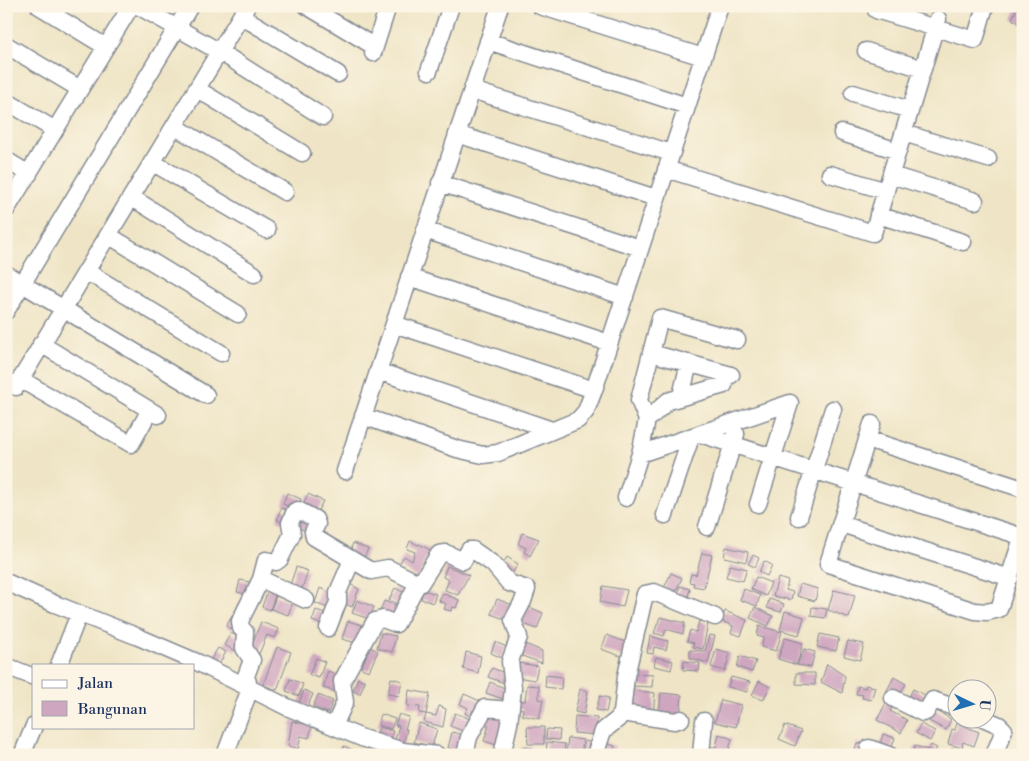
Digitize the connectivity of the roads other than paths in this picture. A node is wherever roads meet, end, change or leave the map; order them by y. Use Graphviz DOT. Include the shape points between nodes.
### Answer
graph roads {
  1 [pos="39,6"];
  2 [pos="131,6"];
  3 [pos="138,6"];
  4 [pos="190,6"];
  5 [pos="306,6"];
  6 [pos="388,6"];
  7 [pos="451,6"];
  8 [pos="500,6"];
  9 [pos="540,6"];
  10 [pos="898,6"];
  11 [pos="985,6"];
  12 [pos="715,8"];
  13 [pos="876,10"];
  14 [pos="244,11"];
  15 [pos="937,24"];
  16 [pos="177,27"];
  17 [pos="488,41"];
  18 [pos="6,45"];
  19 [pos="106,47"];
  20 [pos="866,51"];
  21 [pos="220,52"];
  22 [pos="703,57"];
  23 [pos="923,69"];
  24 [pos="429,72"];
  25 [pos="338,74"];
  26 [pos="80,89"];
  27 [pos="197,89"];
  28 [pos="472,90"];
  29 [pos="853,93"];
  30 [pos="6,101"];
  31 [pos="687,106"];
  32 [pos="910,110"];
  33 [pos="323,117"];
  34 [pos="174,126"];
  35 [pos="55,130"];
  36 [pos="842,133"];
  37 [pos="904,133"];
  38 [pos="457,134"];
  39 [pos="898,151"];
  40 [pos="302,153"];
  41 [pos="988,159"];
  42 [pos="6,160"];
  43 [pos="668,161"];
  44 [pos="152,162"];
  45 [pos="29,174"];
  46 [pos="830,174"];
  47 [pos="891,175"];
  48 [pos="440,183"];
  49 [pos="886,191"];
  50 [pos="284,192"];
  51 [pos="131,197"];
  52 [pos="656,198"];
  53 [pos="976,201"];
  54 [pos="6,210"];
  55 [pos="878,215"];
  56 [pos="267,230"];
  57 [pos="425,230"];
  58 [pos="108,235"];
  59 [pos="963,242"];
  60 [pos="640,248"];
  61 [pos="86,271"];
  62 [pos="6,274"];
  63 [pos="254,274"];
  64 [pos="409,277"];
  65 [pos="23,284"];
  66 [pos="625,297"];
  67 [pos="63,308"];
  68 [pos="6,311"];
  69 [pos="238,314"];
  70 [pos="394,324"];
  71 [pos="737,340"];
  72 [pos="41,344"];
  73 [pos="610,344"];
  74 [pos="221,353"];
  75 [pos="651,353"];
  76 [pos="690,363"];
  77 [pos="378,371"];
  78 [pos="594,390"];
  79 [pos="206,394"];
  80 [pos="681,396"];
  81 [pos="833,409"];
  82 [pos="363,416"];
  83 [pos="647,420"];
  84 [pos="740,420"];
  85 [pos="552,430"];
  86 [pos="696,436"];
  87 [pos="733,444"];
  88 [pos="640,454"];
  89 [pos="773,457"];
  90 [pos="814,470"];
  91 [pos="345,471"];
  92 [pos="854,483"];
  93 [pos="1023,489"];
  94 [pos="626,498"];
  95 [pos="758,504"];
  96 [pos="665,515"];
  97 [pos="799,517"];
  98 [pos="841,524"];
  99 [pos="707,527"];
  100 [pos="1023,536"];
  101 [pos="352,560"];
  102 [pos="1010,578"];
  103 [pos="261,579"];
  104 [pos="6,582"];
  105 [pos="418,583"];
  106 [pos="306,600"];
  107 [pos="78,614"];
  108 [pos="716,617"];
  109 [pos="328,628"];
  110 [pos="58,664"];
  111 [pos="6,666"];
  112 [pos="32,676"];
  113 [pos="250,689"];
  114 [pos="893,698"];
  115 [pos="946,705"];
  116 [pos="510,710"];
  117 [pos="622,713"];
  118 [pos="681,719"];
  119 [pos="704,721"];
  120 [pos="996,724"];
  121 [pos="334,726"];
  122 [pos="33,728"];
  123 [pos="868,748"];
  124 [pos="22,755"];
  125 [pos="225,755"];
  126 [pos="437,755"];
  127 [pos="464,755"];
  128 [pos="502,755"];
  129 [pos="595,755"];
  130 [pos="700,755"];
  131 [pos="889,755"];
  132 [pos="994,755"];
  1 -- 19 [label="street"];
  2 -- 19 [label="street"];
  3 -- 16 [label="street"];
  4 -- 16 [label="street"];
  5 -- 6 [label="street" via="374,50"];
  7 -- 24 [label="street"];
  8 -- 17 [label="street"];
  9 -- 22 [label="street"];
  10 -- 15 [label="street"];
  11 -- 15 [label="street" via="978,31"];
  12 -- 22 [label="street"];
  13 -- 15 [label="street"];
  14 -- 21 [label="street"];
  14 -- 25 [label="street"];
  15 -- 23 [label="street"];
  16 -- 21 [label="street"];
  16 -- 65 [label="street"];
  17 -- 28 [label="street"];
  17 -- 31 [label="street"];
  18 -- 26 [label="street"];
  19 -- 26 [label="street"];
  20 -- 23 [label="street"];
  21 -- 27 [label="street"];
  21 -- 33 [label="street"];
  22 -- 31 [label="street"];
  23 -- 32 [label="street"];
  26 -- 35 [label="street"];
  27 -- 34 [label="street"];
  27 -- 40 [label="street"];
  28 -- 38 [label="street"];
  28 -- 43 [label="street"];
  29 -- 32 [label="street"];
  30 -- 35 [label="street"];
  31 -- 43 [label="street"];
  32 -- 37 [label="street"];
  34 -- 44 [label="street"];
  34 -- 50 [label="street"];
  35 -- 45 [label="street"];
  36 -- 39 [label="street"];
  37 -- 39 [label="street"];
  37 -- 41 [label="street"];
  38 -- 48 [label="street"];
  38 -- 52 [label="street"];
  39 -- 47 [label="street"];
  42 -- 45 [label="street"];
  43 -- 52 [label="street"];
  43 -- 55 [label="street" via="873,232"];
  44 -- 51 [label="street"];
  44 -- 56 [label="street"];
  45 -- 54 [label="street"];
  46 -- 49 [label="street"];
  47 -- 49 [label="street"];
  47 -- 53 [label="street"];
  48 -- 57 [label="street"];
  48 -- 60 [label="street"];
  49 -- 55 [label="street"];
  51 -- 58 [label="street"];
  51 -- 63 [label="street"];
  52 -- 60 [label="street"];
  55 -- 59 [label="street"];
  57 -- 64 [label="street"];
  57 -- 66 [label="street"];
  58 -- 61 [label="street"];
  58 -- 69 [label="street"];
  60 -- 66 [label="street"];
  61 -- 67 [label="street"];
  61 -- 74 [label="street"];
  62 -- 65 [label="street"];
  64 -- 70 [label="street"];
  64 -- 73 [label="street"];
  65 -- 67 [label="street"];
  65 -- 68 [label="street"];
  66 -- 73 [label="street"];
  67 -- 72 [label="street"];
  67 -- 79 [label="street"];
  70 -- 77 [label="street"];
  70 -- 78 [label="street"];
  71 -- 75 [label="street" via="660,318"];
  72 -- 72 [label="street" via="154,413 131,444 18,383"];
  73 -- 78 [label="street"];
  75 -- 76 [label="street"];
  75 -- 83 [label="street" via="640,400"];
  76 -- 80 [label="street"];
  76 -- 80 [label="street" via="727,380"];
  77 -- 82 [label="street"];
  77 -- 85 [label="street"];
  78 -- 85 [label="street" via="583,417"];
  80 -- 83 [label="street" via="668,401"];
  81 -- 90 [label="street"];
  82 -- 85 [label="street" via="457,450 483,455 498,453"];
  82 -- 91 [label="street"];
  83 -- 88 [label="street"];
  84 -- 86 [label="street"];
  84 -- 87 [label="street"];
  84 -- 89 [label="street" via="790,403"];
  86 -- 87 [label="street"];
  86 -- 88 [label="street"];
  86 -- 96 [label="street"];
  87 -- 89 [label="street"];
  87 -- 99 [label="street"];
  88 -- 94 [label="street"];
  89 -- 90 [label="street"];
  89 -- 95 [label="street"];
  90 -- 92 [label="street"];
  90 -- 97 [label="street"];
  92 -- 93 [label="street" via="870,432"];
  92 -- 98 [label="street"];
  92 -- 100 [label="street"];
  98 -- 102 [label="street"];
  98 -- 102 [label="street" via="828,564 883,582 987,612 999,609"];
  100 -- 102 [label="street"];
  101 -- 103 [label="street" via="314,536 315,519 300,510 295,511 290,523 292,534 280,559 276,562 266,560"];
  101 -- 105 [label="street" via="371,571 388,568"];
  101 -- 109 [label="street" via="338,592 338,602"];
  103 -- 106 [label="street"];
  103 -- 113 [label="street" via="240,622 245,632 244,648 252,660 246,676"];
  104 -- 107 [label="street"];
  105 -- 116 [label="street" via="439,554 446,553 463,561 469,550 473,550 493,564 509,583 526,589 513,620 519,637 510,661 513,688"];
  105 -- 121 [label="street" via="396,624 383,619 375,621 342,681 346,698"];
  107 -- 110 [label="street"];
  107 -- 113 [label="street" via="199,663"];
  108 -- 117 [label="street" via="654,592 645,594 626,676"];
  111 -- 112 [label="street"];
  113 -- 121 [label="street"];
  113 -- 125 [label="street"];
  114 -- 115 [label="street" via="923,713 933,700"];
  116 -- 127 [label="street" via="485,708"];
  116 -- 128 [label="street"];
  117 -- 118 [label="street"];
  117 -- 129 [label="street" via="603,731"];
  119 -- 130 [label="street"];
  120 -- 132 [label="street" via="1004,730"];
  121 -- 126 [label="street" via="391,748"];
  122 -- 124 [label="street"];
  123 -- 131 [label="street"];
}
